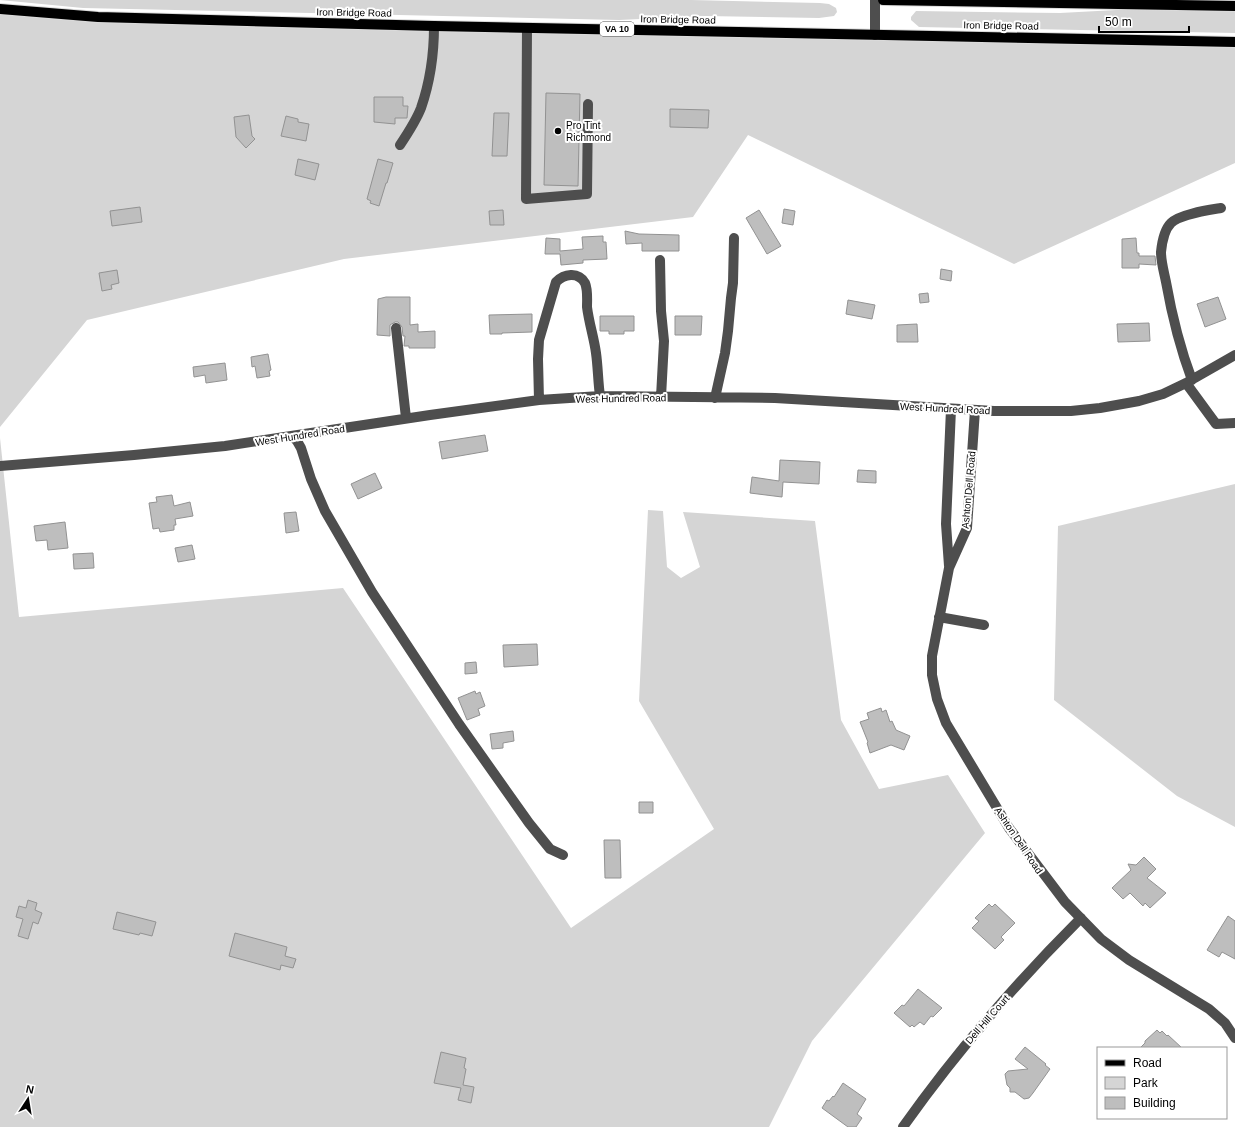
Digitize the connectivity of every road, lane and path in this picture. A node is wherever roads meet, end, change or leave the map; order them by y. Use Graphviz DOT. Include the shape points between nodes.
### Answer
graph roads {
  1 [pos="875,0"];
  2 [pos="883,0"];
  3 [pos="1235,6"];
  4 [pos="0,9"];
  5 [pos="434,26"];
  6 [pos="527,28"];
  7 [pos="875,34"];
  8 [pos="1235,42"];
  9 [pos="588,104"];
  10 [pos="400,145"];
  11 [pos="1221,208"];
  12 [pos="734,238"];
  13 [pos="660,260"];
  14 [pos="396,328"];
  15 [pos="1235,355"];
  16 [pos="1189,382"];
  17 [pos="600,396"];
  18 [pos="661,397"];
  19 [pos="715,398"];
  20 [pos="539,400"];
  21 [pos="951,409"];
  22 [pos="975,410"];
  23 [pos="406,418"];
  24 [pos="1235,423"];
  25 [pos="292,436"];
  26 [pos="0,466"];
  27 [pos="949,568"];
  28 [pos="940,617"];
  29 [pos="984,625"];
  30 [pos="563,855"];
  31 [pos="1081,918"];
  32 [pos="1235,1038"];
  33 [pos="903,1127"];
  1 -- 7 [label="street"];
  2 -- 3 [label="main road"];
  4 -- 5 [label="main road, Iron Bridge Road / VA 10" via="98,17"];
  5 -- 6 [label="main road, Iron Bridge Road / VA 10"];
  5 -- 10 [label="street" via="427,89 421,109"];
  6 -- 7 [label="main road, Iron Bridge Road / VA 10"];
  6 -- 9 [label="street" via="526,198 587,194"];
  7 -- 8 [label="main road, Iron Bridge Road / VA 10"];
  11 -- 16 [label="street" via="1176,220 1164,234 1161,252 1168,297"];
  12 -- 19 [label="street" via="734,275 728,331"];
  13 -- 18 [label="street" via="664,341"];
  14 -- 23 [label="street"];
  15 -- 16 [label="street, West Hundred Road"];
  16 -- 22 [label="street, West Hundred Road" via="1163,394 1100,408 1071,411"];
  16 -- 24 [label="street" via="1216,424"];
  17 -- 18 [label="street, West Hundred Road"];
  17 -- 20 [label="street, West Hundred Road"];
  17 -- 20 [label="street" via="586,289 581,278 568,274 556,282 539,340"];
  18 -- 19 [label="street, West Hundred Road"];
  19 -- 21 [label="street, West Hundred Road" via="776,398"];
  20 -- 23 [label="street, West Hundred Road"];
  21 -- 22 [label="street, West Hundred Road"];
  21 -- 27 [label="street, Ashton Dell Road" via="946,524"];
  22 -- 27 [label="street, Ashton Dell Road" via="967,528"];
  23 -- 25 [label="street, West Hundred Road"];
  25 -- 26 [label="street, West Hundred Road" via="225,446"];
  25 -- 30 [label="street" via="301,448 325,511 372,592 459,724 529,823 550,850"];
  27 -- 28 [label="street, Ashton Dell Road"];
  28 -- 29 [label="street"];
  28 -- 31 [label="street, Ashton Dell Road" via="932,656 932,675 946,723 1009,828 1061,897"];
  31 -- 32 [label="street, Ashton Dell Road" via="1101,939 1129,960 1209,1009 1225,1023"];
  31 -- 33 [label="street, Dell Hill Court" via="1041,958 969,1040"];
}
